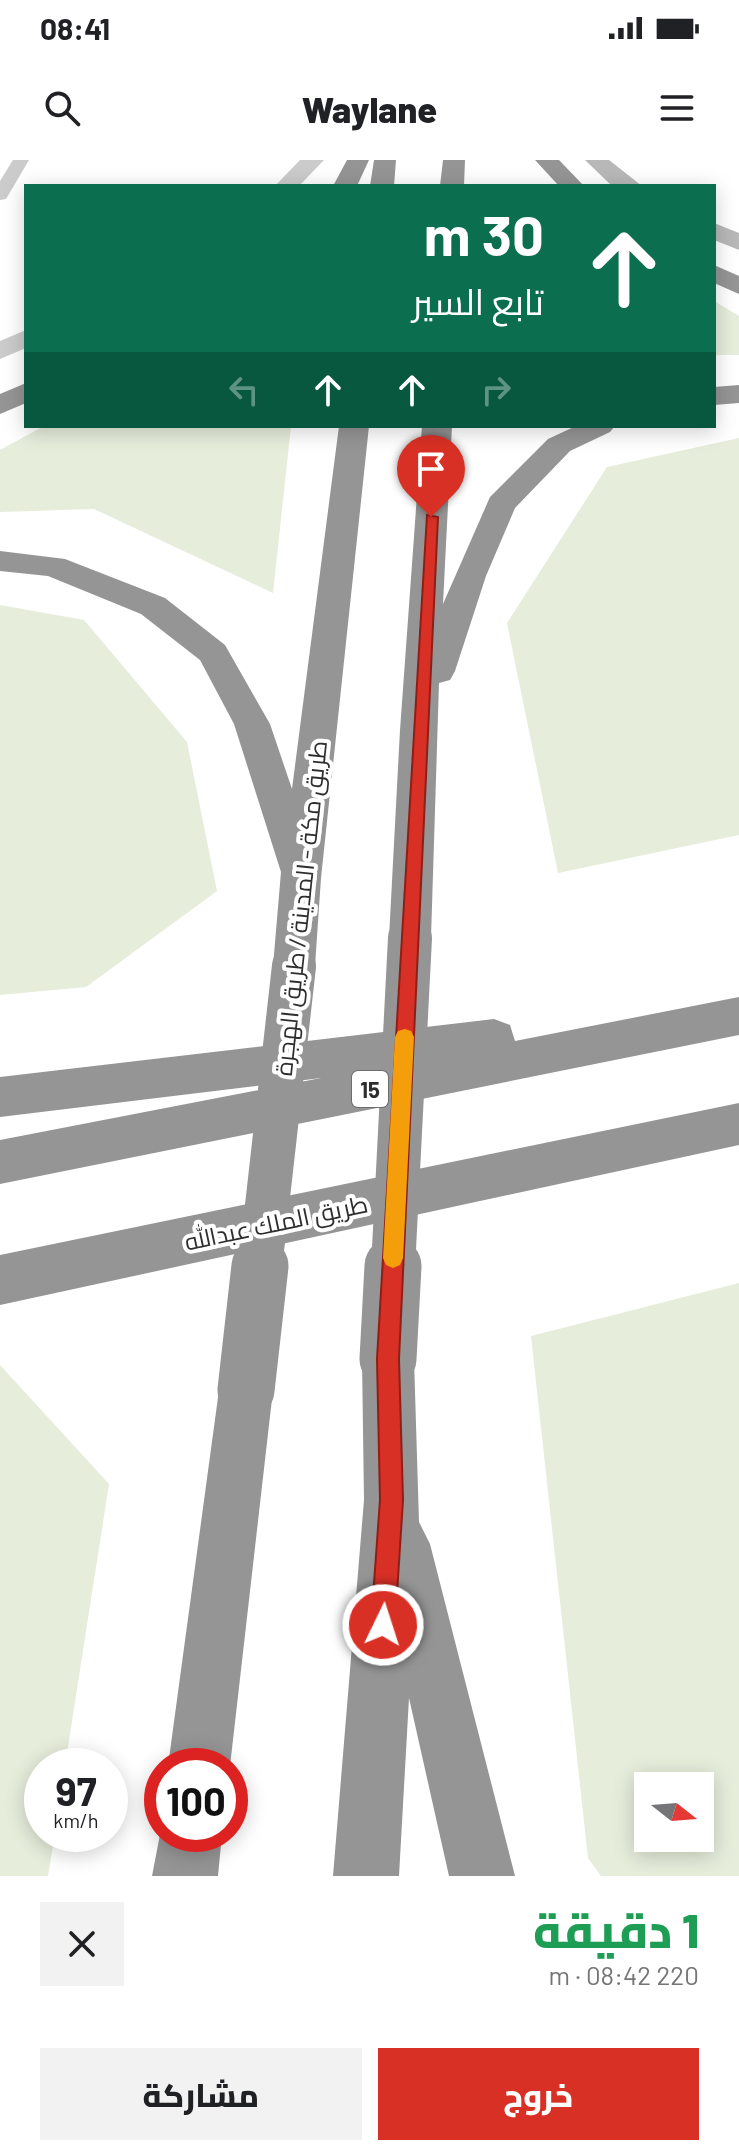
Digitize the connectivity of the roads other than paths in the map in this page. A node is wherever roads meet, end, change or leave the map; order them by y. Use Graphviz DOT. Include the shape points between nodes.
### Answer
graph roads {
  1 [pos="21,160"];
  2 [pos="313,160"];
  3 [pos="358,160"];
  4 [pos="385,160"];
  5 [pos="454,160"];
  6 [pos="546,160"];
  7 [pos="596,160"];
  8 [pos="288,184"];
  9 [pos="346,184"];
  10 [pos="382,184"];
  11 [pos="452,184"];
  12 [pos="570,184"];
  13 [pos="626,184"];
  14 [pos="3,185"];
  15 [pos="716,231"];
  16 [pos="739,243"];
  17 [pos="716,274"];
  18 [pos="739,286"];
  19 [pos="24,339"];
  20 [pos="0,351"];
  21 [pos="24,393"];
  22 [pos="739,394"];
  23 [pos="716,396"];
  24 [pos="0,405"];
  25 [pos="354,428"];
  26 [pos="437,428"];
  27 [pos="596,428"];
  28 [pos="0,561"];
  29 [pos="418,730"];
  30 [pos="301,878"];
  31 [pos="739,1016"];
  32 [pos="0,1097"];
  33 [pos="739,1124"];
  34 [pos="647,1144"];
  35 [pos="739,1151"];
  36 [pos="0,1162"];
  37 [pos="0,1280"];
  38 [pos="392,1500"];
  39 [pos="201,1748"];
  40 [pos="188,1852"];
  41 [pos="185,1876"];
  42 [pos="366,1876"];
  43 [pos="482,1876"];
  1 -- 14 [label="street"];
  2 -- 8 [label="street"];
  3 -- 9 [label="highway"];
  4 -- 10 [label="highway"];
  5 -- 11 [label="highway"];
  6 -- 12 [label="highway"];
  7 -- 13 [label="main road"];
  15 -- 16 [label="main road"];
  17 -- 18 [label="highway"];
  19 -- 20 [label="street"];
  21 -- 24 [label="highway"];
  22 -- 23 [label="highway"];
  25 -- 30 [label="highway, طريق مكة - المدينة / طريق الهجرة"];
  26 -- 29 [label="highway"];
  27 -- 29 [label="highway" via="559,445 501,504 469,576"];
  28 -- 30 [label="highway" via="53,566 153,606 213,653 252,724"];
  29 -- 38 [label="highway, bridge" via="388,1359"];
  30 -- 39 [label="highway, طريق مكة - المدينة / طريق الهجرة, bridge"];
  31 -- 32 [label="highway" via="553,1031"];
  31 -- 36 [label="highway, 15"];
  33 -- 34 [label="highway, طريق الملك عبدالله"];
  34 -- 35 [label="highway"];
  34 -- 37 [label="highway, طريق الملك عبدالله"];
  38 -- 42 [label="highway"];
  38 -- 43 [label="highway"];
  40 -- 41 [label="highway"];
}
